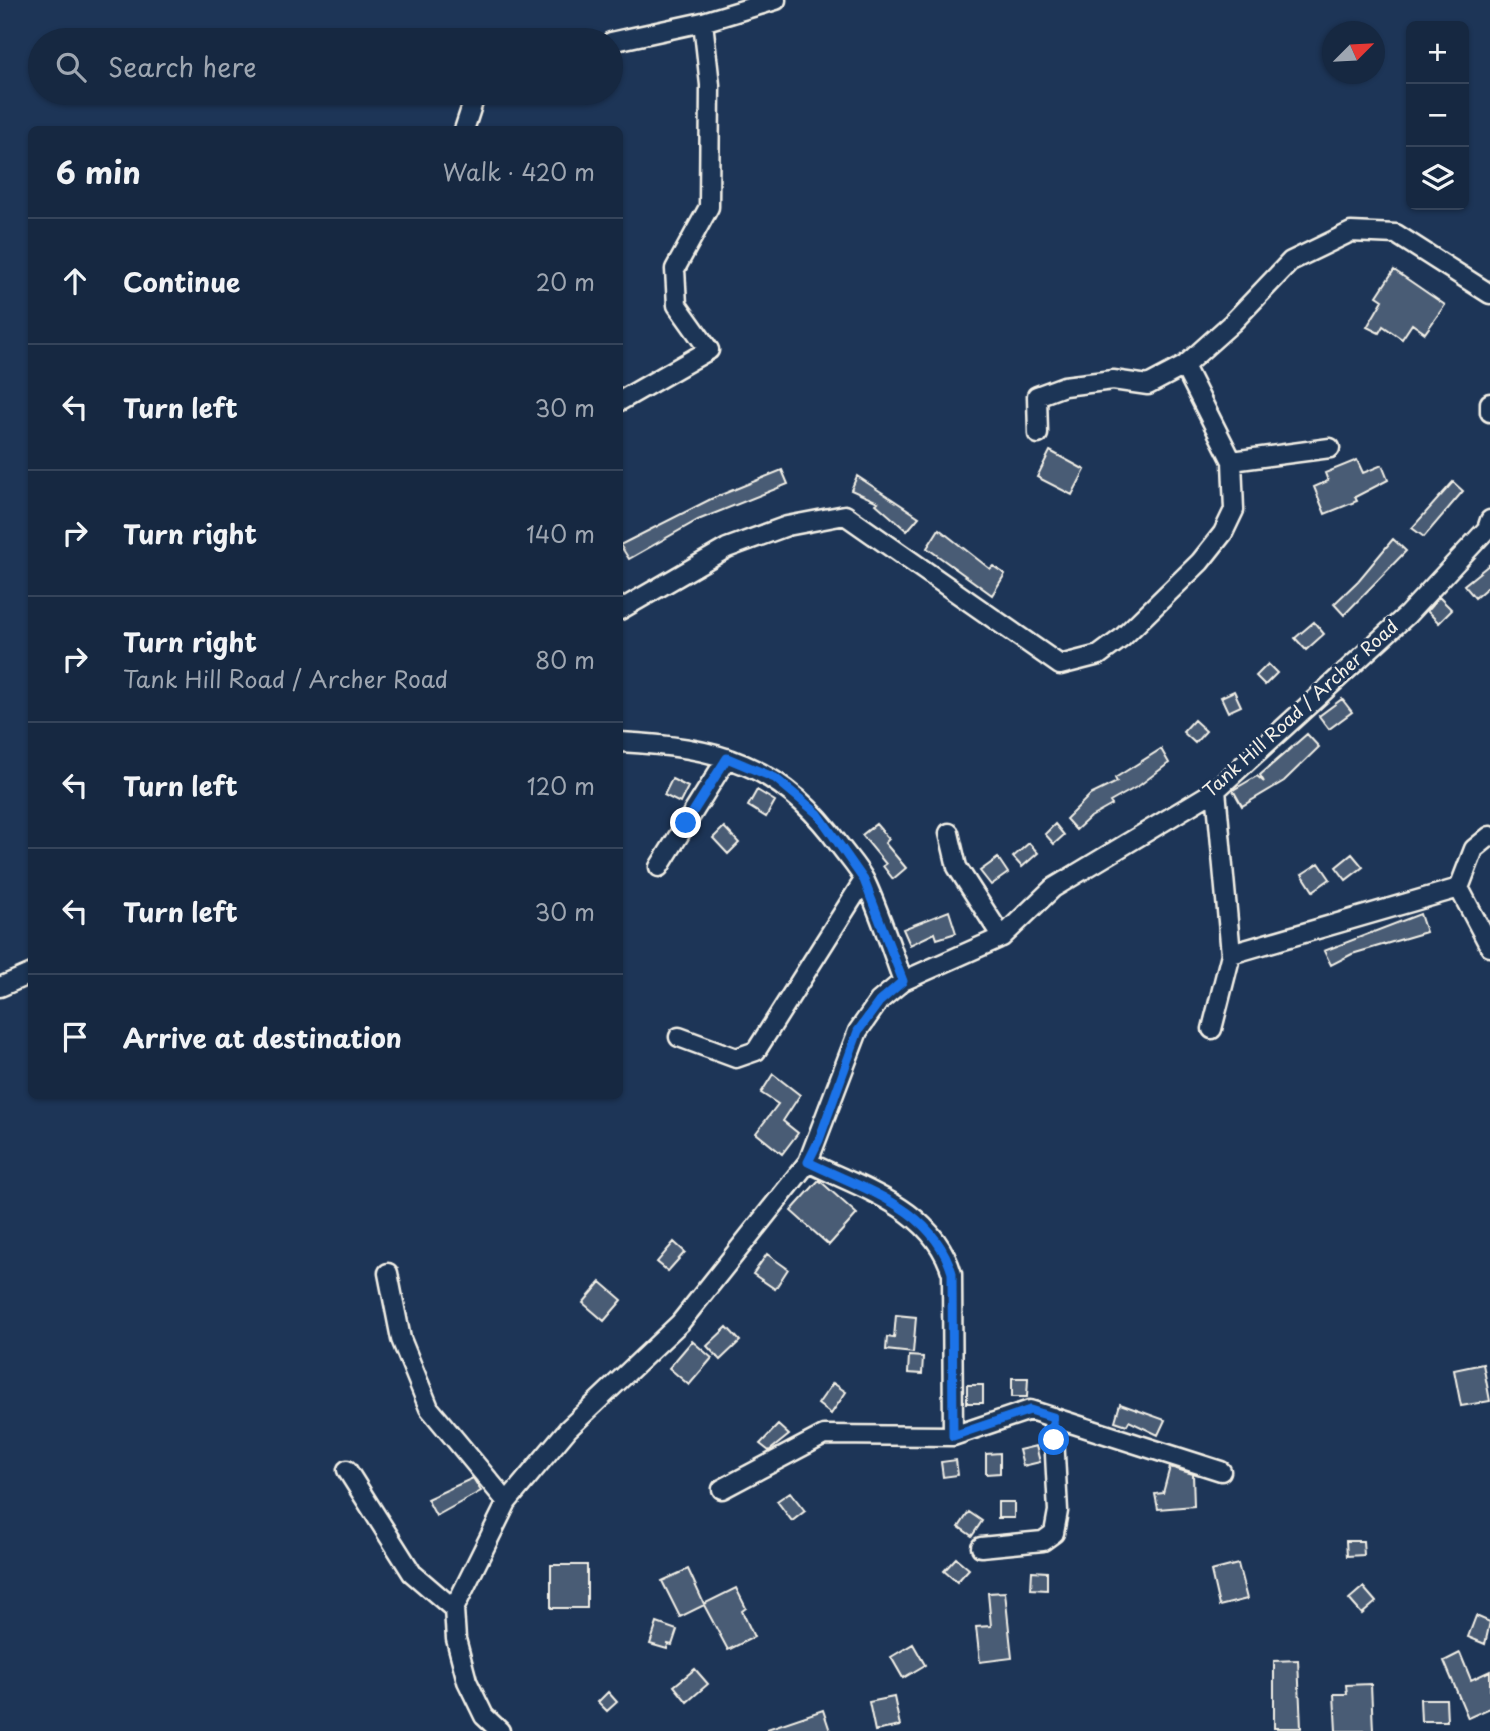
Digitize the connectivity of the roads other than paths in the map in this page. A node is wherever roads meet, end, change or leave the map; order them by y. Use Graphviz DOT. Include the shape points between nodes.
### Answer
graph roads {
  1 [pos="776,0"];
  2 [pos="703,22"];
  3 [pos="623,39"];
  4 [pos="472,105"];
  5 [pos="465,126"];
  6 [pos="1490,294"];
  7 [pos="1184,366"];
  8 [pos="623,399"];
  9 [pos="1490,403"];
  10 [pos="1490,412"];
  11 [pos="1038,434"];
  12 [pos="1330,448"];
  13 [pos="1232,461"];
  14 [pos="1490,520"];
  15 [pos="623,608"];
  16 [pos="623,742"];
  17 [pos="727,758"];
  18 [pos="1216,790"];
  19 [pos="949,833"];
  20 [pos="1490,836"];
  21 [pos="659,867"];
  22 [pos="864,880"];
  23 [pos="1459,888"];
  24 [pos="1002,937"];
  25 [pos="1490,947"];
  26 [pos="1231,954"];
  27 [pos="28,975"];
  28 [pos="903,981"];
  29 [pos="0,987"];
  30 [pos="1212,1029"];
  31 [pos="679,1037"];
  32 [pos="808,1162"];
  33 [pos="388,1273"];
  34 [pos="1053,1417"];
  35 [pos="953,1436"];
  36 [pos="347,1470"];
  37 [pos="1221,1471"];
  38 [pos="722,1489"];
  39 [pos="507,1502"];
  40 [pos="981,1547"];
  41 [pos="454,1609"];
  42 [pos="500,1731"];
  1 -- 2 [label="street"];
  2 -- 3 [label="street"];
  2 -- 8 [label="street" via="709,85 709,207 675,269 677,305 709,350"];
  4 -- 5 [label="street"];
  6 -- 7 [label="street" via="1396,234 1351,232 1291,261 1233,323"];
  7 -- 11 [label="street" via="1149,385 1101,382 1064,386 1037,396"];
  7 -- 13 [label="street"];
  9 -- 10 [label="street"];
  12 -- 13 [label="street"];
  13 -- 15 [label="street" via="1234,510 1200,562 1099,655 1060,665 845,516 787,526 727,548"];
  14 -- 18 [label="street, Tank Hill Road / Archer Road" via="1487,529 1407,615"];
  16 -- 17 [label="street" via="677,745"];
  17 -- 21 [label="street"];
  17 -- 22 [label="street" via="775,778 818,814"];
  18 -- 24 [label="street, Tank Hill Road / Archer Road" via="1053,888"];
  18 -- 26 [label="street"];
  19 -- 24 [label="street" via="957,867"];
  20 -- 23 [label="street" via="1474,849"];
  22 -- 28 [label="street"];
  22 -- 31 [label="street" via="756,1051 736,1058"];
  23 -- 25 [label="street"];
  23 -- 26 [label="street"];
  24 -- 28 [label="street, Tank Hill Road / Archer Road"];
  26 -- 30 [label="street"];
  27 -- 29 [label="street"];
  28 -- 32 [label="street, Tank Hill Road / Archer Road" via="879,1002 858,1031"];
  32 -- 35 [label="street" via="905,1210 933,1232 946,1254 952,1273"];
  32 -- 39 [label="street, Tank Hill Road / Archer Road" via="680,1323 568,1429"];
  33 -- 39 [label="street" via="401,1339 429,1408"];
  34 -- 35 [label="street" via="1030,1410"];
  34 -- 37 [label="street"];
  34 -- 40 [label="street" via="1058,1511 1054,1533 1043,1541"];
  35 -- 38 [label="street" via="824,1435"];
  36 -- 41 [label="street" via="412,1573"];
  39 -- 41 [label="street, Tank Hill Road / Archer Road"];
  41 -- 42 [label="street" via="467,1681 484,1716"];
}
